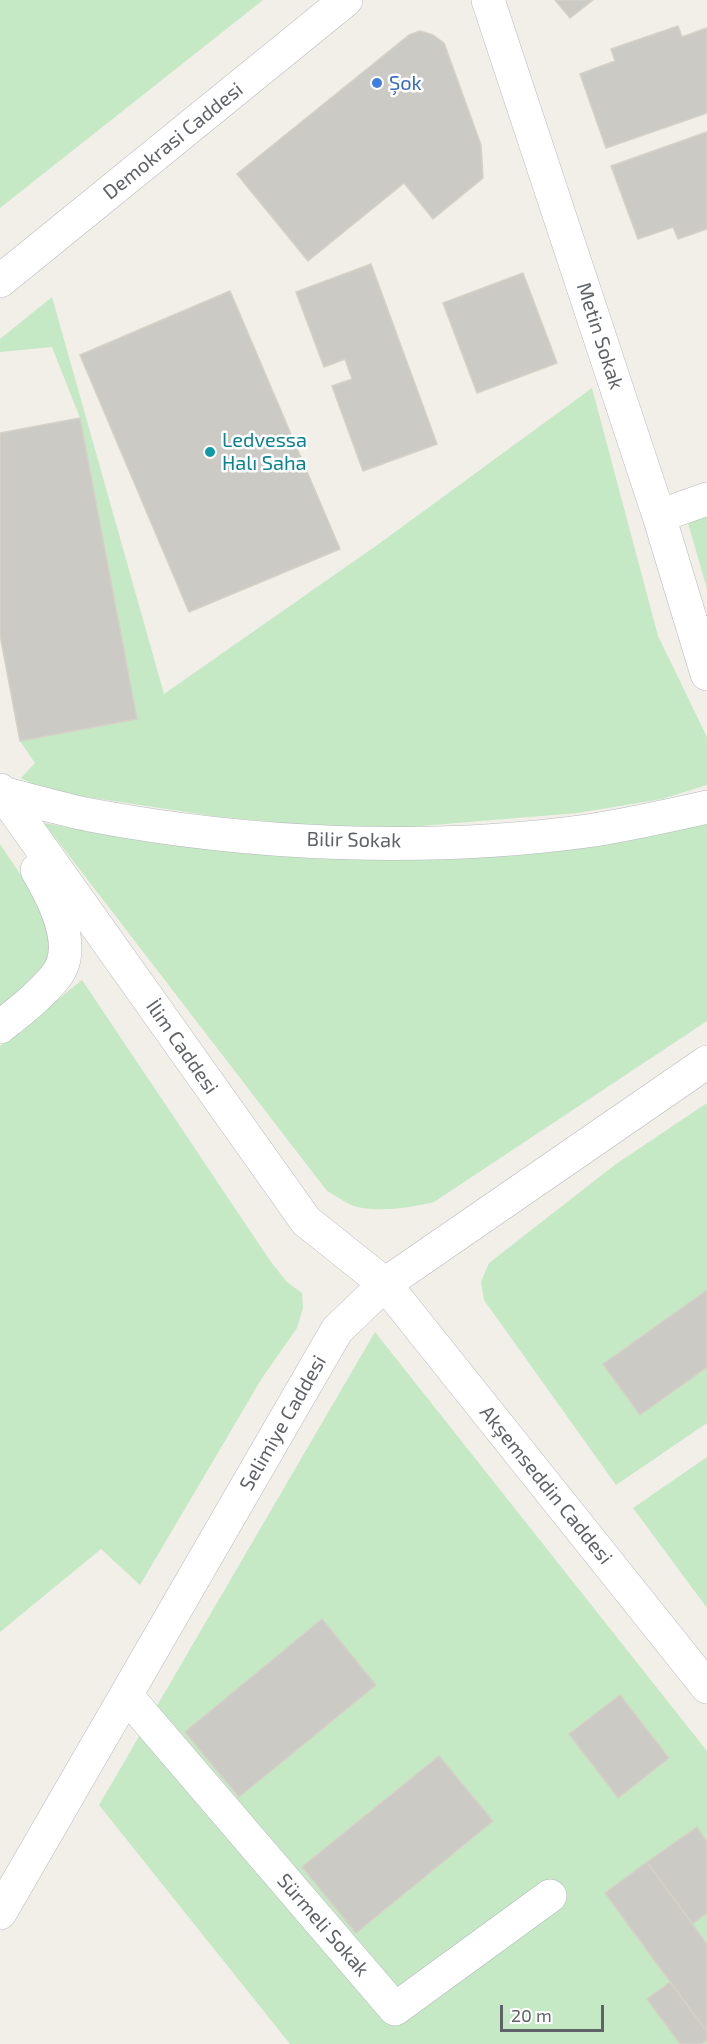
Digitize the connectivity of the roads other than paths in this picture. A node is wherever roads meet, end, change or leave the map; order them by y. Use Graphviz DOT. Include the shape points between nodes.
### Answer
graph roads {
  1 [pos="346,0"];
  2 [pos="488,0"];
  3 [pos="0,281"];
  4 [pos="707,499"];
  5 [pos="659,516"];
  6 [pos="707,674"];
  7 [pos="1,792"];
  8 [pos="707,807"];
  9 [pos="0,1027"];
  10 [pos="707,1062"];
  11 [pos="385,1284"];
  12 [pos="707,1688"];
  13 [pos="126,1695"];
  14 [pos="550,1896"];
  15 [pos="0,1913"];
  1 -- 3 [label="street, Demokrasi Caddesi"];
  2 -- 5 [label="street, Metin Sokak"];
  4 -- 5 [label="street"];
  5 -- 6 [label="street, Metin Sokak"];
  7 -- 8 [label="street, Bilir Sokak" via="88,815 184,830 363,842 453,841 586,831"];
  7 -- 9 [label="street" via="16,835 48,891 62,925 64,953 57,975"];
  7 -- 11 [label="street, İlim Caddesi" via="306,1221"];
  10 -- 11 [label="street, Selimiye Caddesi"];
  11 -- 12 [label="street, Akşemseddin Caddesi"];
  11 -- 13 [label="street, Selimiye Caddesi" via="337,1330"];
  13 -- 14 [label="street, Sürmeli Sokak" via="395,2009"];
  13 -- 15 [label="street, Selimiye Caddesi"];
}
